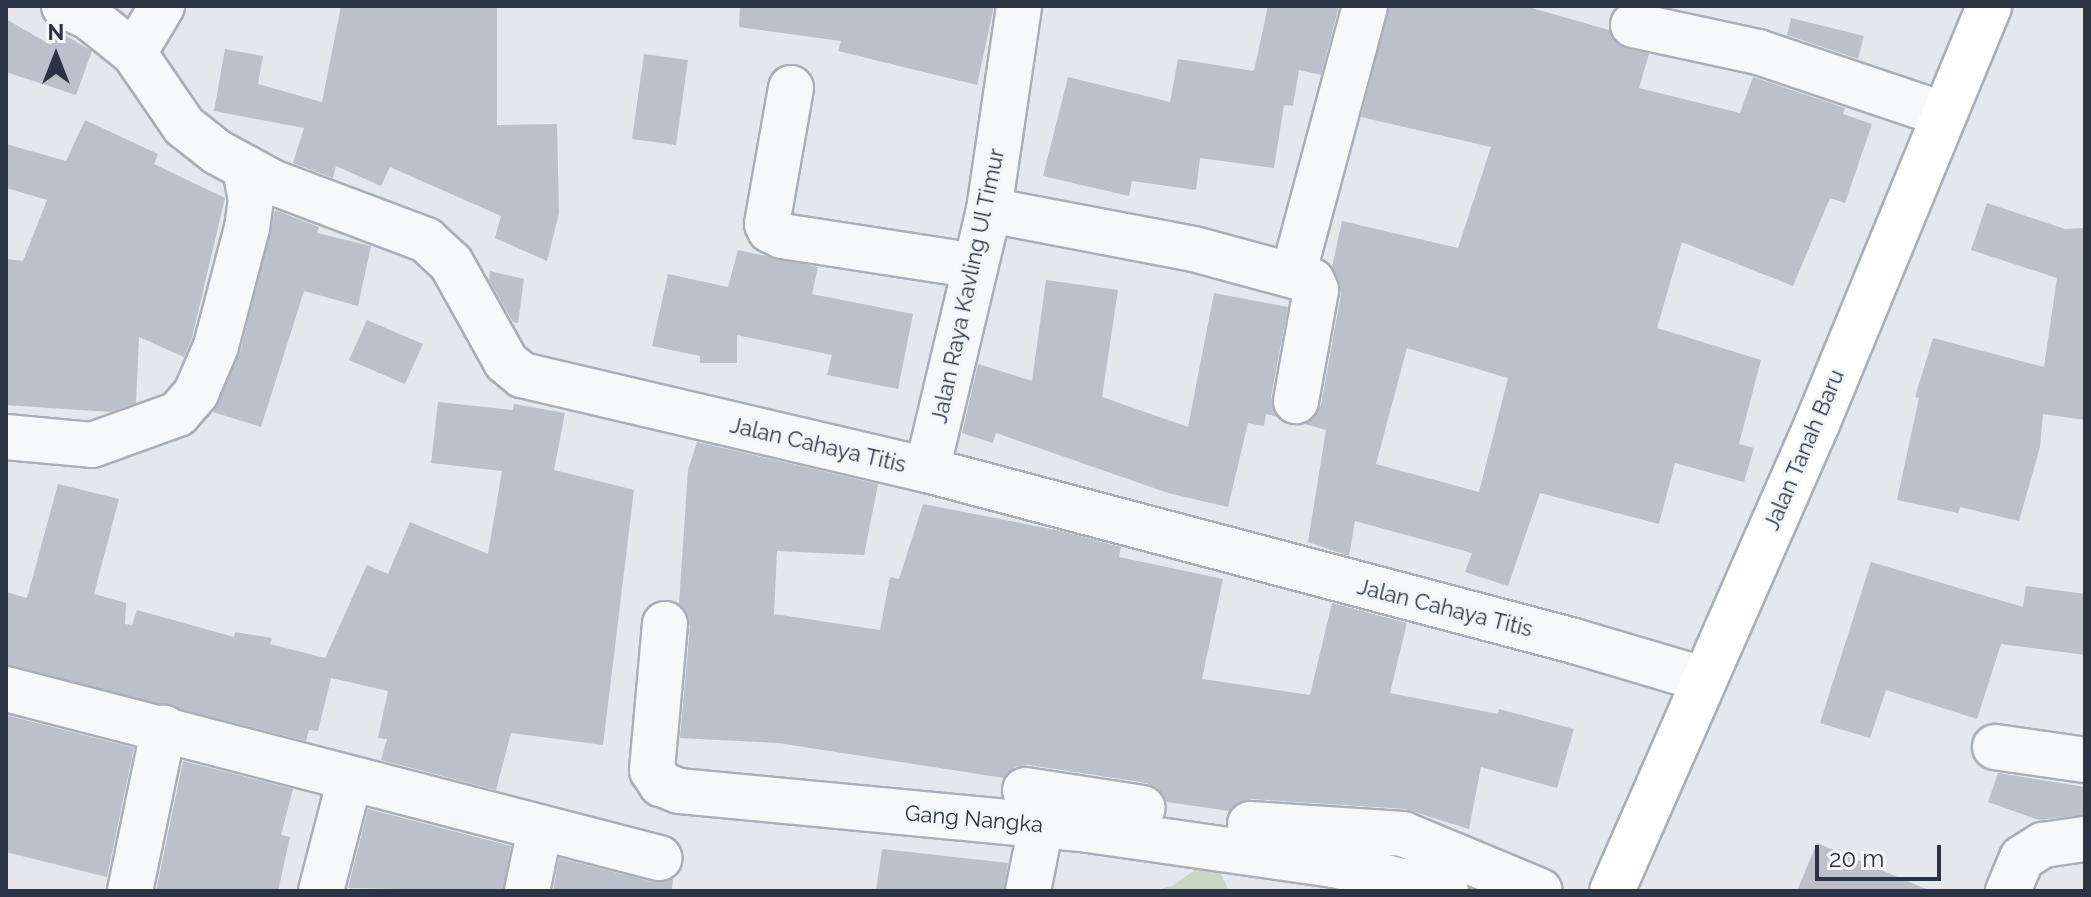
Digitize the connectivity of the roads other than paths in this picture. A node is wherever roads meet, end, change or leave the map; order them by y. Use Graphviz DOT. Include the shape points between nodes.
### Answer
graph roads {
  1 [pos="64,6"];
  2 [pos="162,6"];
  3 [pos="1019,6"];
  4 [pos="1365,6"];
  5 [pos="1989,6"];
  6 [pos="1633,25"];
  7 [pos="134,53"];
  8 [pos="791,88"];
  9 [pos="1942,114"];
  10 [pos="245,169"];
  11 [pos="989,210"];
  12 [pos="975,266"];
  13 [pos="1293,275"];
  14 [pos="1296,401"];
  15 [pos="6,437"];
  16 [pos="927,470"];
  17 [pos="665,624"];
  18 [pos="1702,679"];
  19 [pos="6,689"];
  20 [pos="164,727"];
  21 [pos="1995,747"];
  22 [pos="2085,760"];
  23 [pos="350,779"];
  24 [pos="1033,808"];
  25 [pos="540,829"];
  26 [pos="2085,839"];
  27 [pos="659,858"];
  28 [pos="130,891"];
  29 [pos="321,891"];
  30 [pos="527,891"];
  31 [pos="1028,891"];
  32 [pos="1446,891"];
  33 [pos="1540,891"];
  34 [pos="1612,891"];
  35 [pos="2008,891"];
  1 -- 7 [label="street, Jalan Cahaya Titis" via="89,17"];
  2 -- 7 [label="street"];
  3 -- 11 [label="street, Jalan Raya Kavling Ul Timur"];
  4 -- 13 [label="street"];
  5 -- 9 [label="main road, Jalan Tanah Baru"];
  6 -- 9 [label="street" via="1758,52"];
  7 -- 10 [label="street, Jalan Cahaya Titis" via="184,126"];
  8 -- 12 [label="street" via="770,230"];
  9 -- 18 [label="main road, Jalan Tanah Baru" via="1817,424"];
  10 -- 15 [label="street" via="251,200 247,228 216,346 196,393 178,414 92,445"];
  10 -- 16 [label="street, Jalan Cahaya Titis" via="426,240 451,263 506,362 522,375"];
  11 -- 12 [label="street, Jalan Raya Kavling Ul Timur"];
  11 -- 13 [label="street" via="1194,249"];
  12 -- 16 [label="street, Jalan Raya Kavling Ul Timur"];
  13 -- 14 [label="street" via="1312,281 1316,290"];
  16 -- 18 [label="street, Jalan Cahaya Titis"];
  17 -- 24 [label="street, Gang Nangka" via="651,747 652,770 661,784 679,791"];
  18 -- 34 [label="main road, Jalan Tanah Baru"];
  19 -- 20 [label="street"];
  20 -- 23 [label="street"];
  20 -- 28 [label="street"];
  21 -- 22 [label="street"];
  23 -- 25 [label="street"];
  23 -- 29 [label="street"];
  24 -- 31 [label="street"];
  24 -- 32 [label="street, Gang Nangka"];
  24 -- 33 [label="street" via="1403,834"];
  25 -- 27 [label="street"];
  25 -- 30 [label="street"];
  26 -- 35 [label="street" via="2043,845 2022,858"];
}
